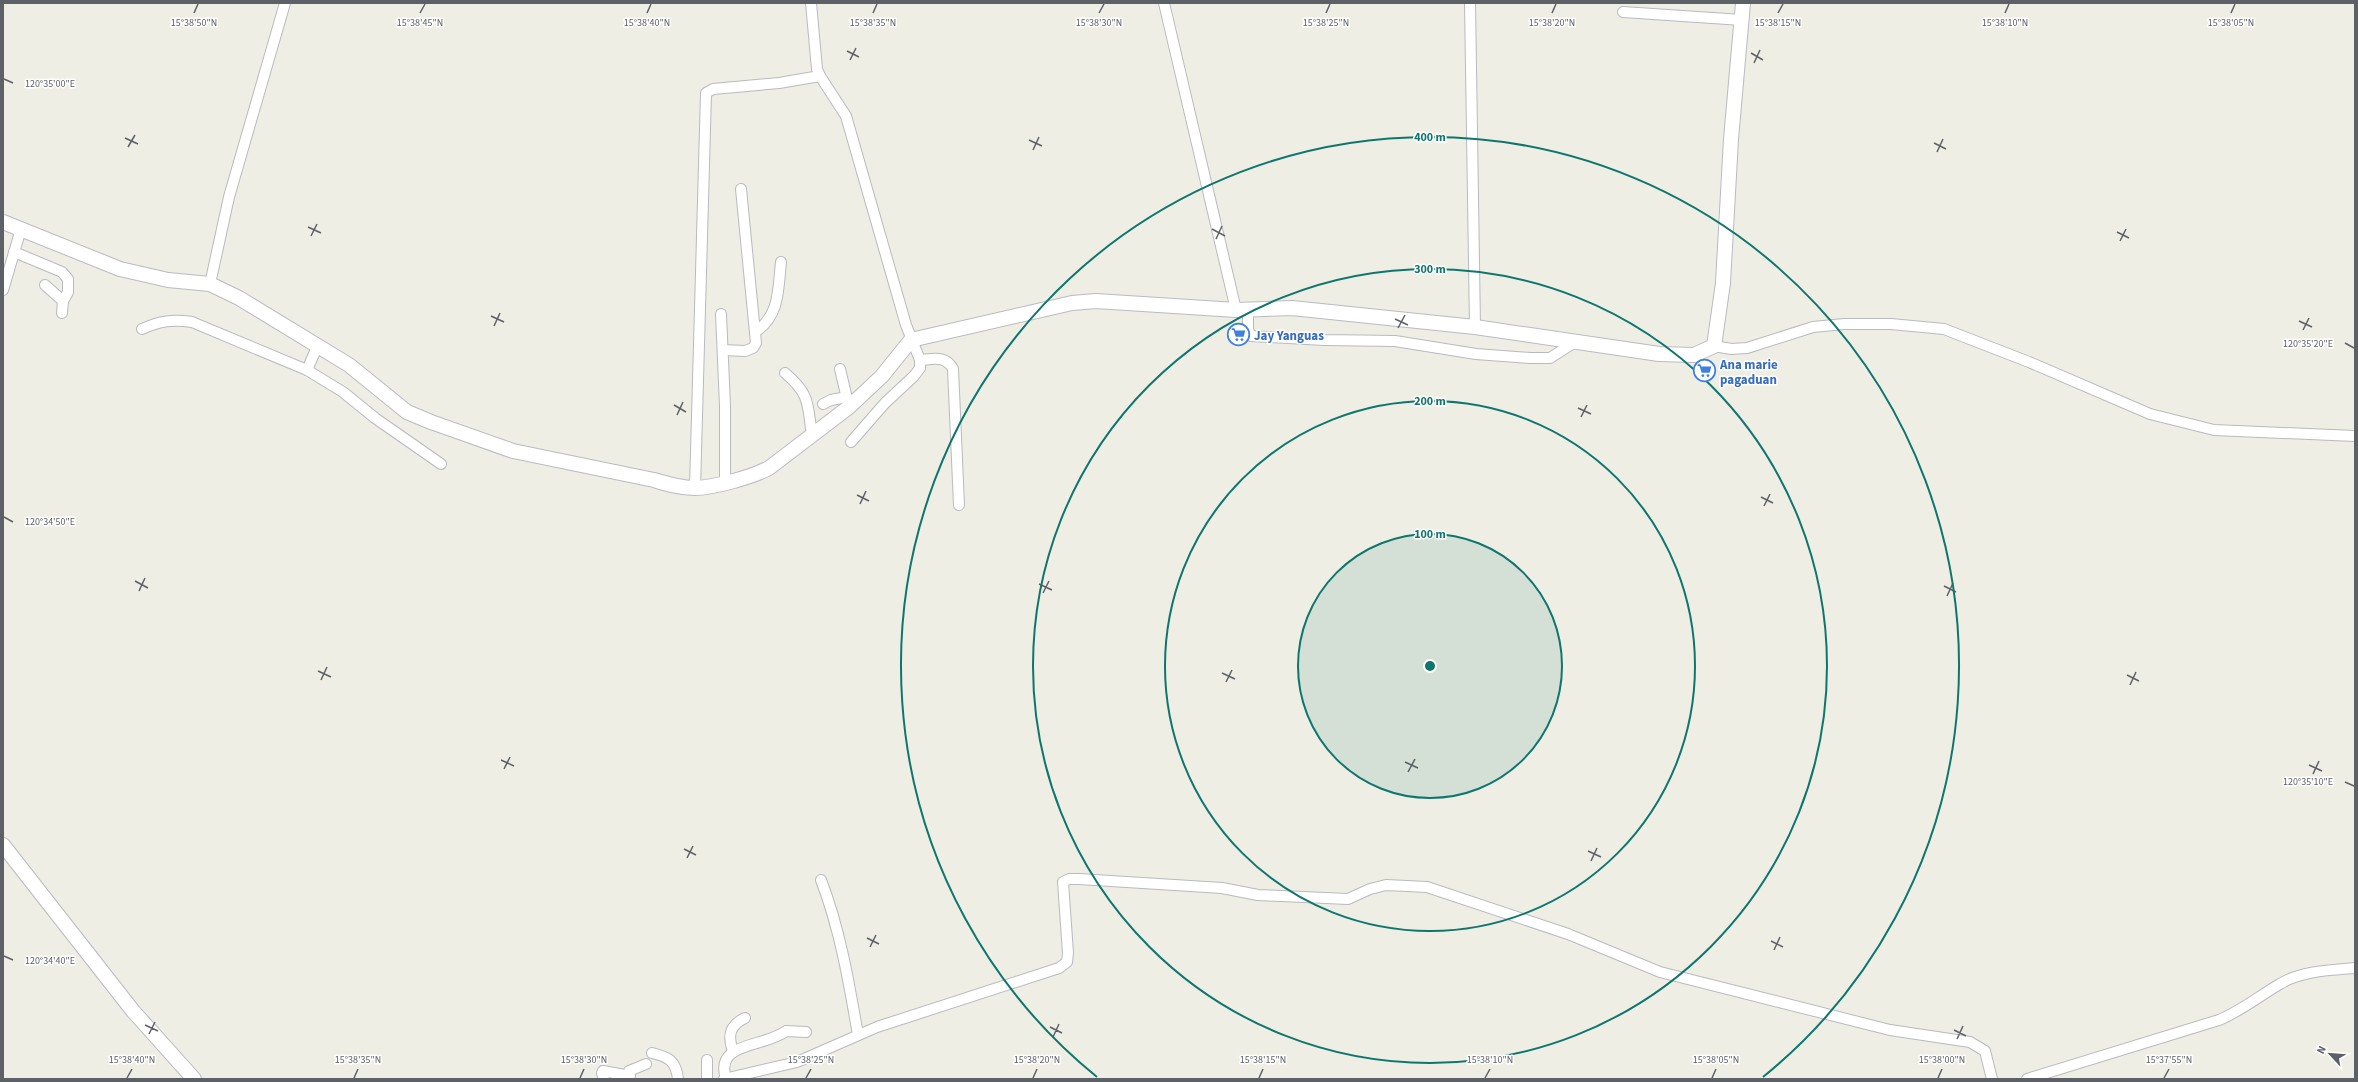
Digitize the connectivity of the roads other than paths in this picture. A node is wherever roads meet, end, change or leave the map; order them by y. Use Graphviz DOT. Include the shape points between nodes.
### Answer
graph roads {
  1 [pos="285,3"];
  2 [pos="811,3"];
  3 [pos="1164,3"];
  4 [pos="1470,3"];
  5 [pos="1743,3"];
  6 [pos="1623,12"];
  7 [pos="1742,20"];
  8 [pos="820,76"];
  9 [pos="741,189"];
  10 [pos="3,222"];
  11 [pos="21,228"];
  12 [pos="14,252"];
  13 [pos="781,262"];
  14 [pos="210,284"];
  15 [pos="44,285"];
  16 [pos="3,290"];
  17 [pos="63,301"];
  18 [pos="1242,310"];
  19 [pos="62,313"];
  20 [pos="721,314"];
  21 [pos="1475,327"];
  22 [pos="142,329"];
  23 [pos="755,332"];
  24 [pos="911,340"];
  25 [pos="1575,342"];
  26 [pos="1714,346"];
  27 [pos="316,349"];
  28 [pos="723,350"];
  29 [pos="920,360"];
  30 [pos="307,368"];
  31 [pos="840,369"];
  32 [pos="785,373"];
  33 [pos="848,402"];
  34 [pos="822,404"];
  35 [pos="812,435"];
  36 [pos="2355,436"];
  37 [pos="851,442"];
  38 [pos="442,464"];
  39 [pos="725,482"];
  40 [pos="695,488"];
  41 [pos="959,505"];
  42 [pos="3,845"];
  43 [pos="821,880"];
  44 [pos="2355,968"];
  45 [pos="745,1018"];
  46 [pos="806,1032"];
  47 [pos="858,1035"];
  48 [pos="733,1051"];
  49 [pos="652,1054"];
  50 [pos="707,1060"];
  51 [pos="646,1064"];
  52 [pos="630,1073"];
  53 [pos="755,1076"];
  54 [pos="194,1079"];
  55 [pos="604,1079"];
  56 [pos="678,1079"];
  57 [pos="707,1079"];
  58 [pos="725,1079"];
  59 [pos="1992,1079"];
  60 [pos="2027,1079"];
  1 -- 14 [label="street" via="229,197"];
  2 -- 8 [label="street" via="814,52"];
  3 -- 18 [label="street"];
  4 -- 21 [label="street"];
  5 -- 7 [label="street"];
  6 -- 7 [label="street"];
  7 -- 26 [label="street" via="1731,139 1723,283"];
  8 -- 24 [label="street" via="846,116"];
  8 -- 40 [label="street" via="780,83 712,89 706,93"];
  9 -- 23 [label="street"];
  10 -- 11 [label="street"];
  11 -- 12 [label="street"];
  11 -- 14 [label="street" via="120,269 168,280"];
  12 -- 16 [label="street"];
  12 -- 17 [label="street" via="62,272 68,279 68,292"];
  13 -- 23 [label="street" via="774,313 766,325"];
  14 -- 27 [label="street" via="263,312"];
  15 -- 17 [label="street"];
  17 -- 19 [label="street"];
  18 -- 21 [label="street" via="1292,308"];
  18 -- 24 [label="street" via="1096,300 1072,303"];
  18 -- 25 [label="street" via="1251,336 1395,341 1476,354 1530,358 1550,358"];
  20 -- 28 [label="street"];
  21 -- 25 [label="street"];
  22 -- 30 [label="street" via="172,319 192,322"];
  23 -- 28 [label="street" via="756,343 753,348 745,351"];
  24 -- 29 [label="street"];
  24 -- 33 [label="street" via="882,376"];
  25 -- 26 [label="street" via="1680,355 1694,355"];
  26 -- 36 [label="street" via="1730,349 1748,348 1813,327 1844,324 1891,324 1944,329 2150,414 2214,430"];
  27 -- 30 [label="street"];
  27 -- 40 [label="street" via="349,365 408,412 431,422 514,451 654,480 676,487"];
  28 -- 39 [label="street"];
  29 -- 37 [label="street" via="920,368 914,376 885,403"];
  29 -- 41 [label="street" via="944,359 949,361 953,369"];
  30 -- 38 [label="street"];
  31 -- 33 [label="street"];
  32 -- 35 [label="street" via="802,388 806,397"];
  33 -- 34 [label="street" via="831,400"];
  33 -- 35 [label="street"];
  35 -- 39 [label="street" via="769,468 756,475"];
  39 -- 40 [label="street"];
  42 -- 54 [label="street" via="133,1011"];
  43 -- 47 [label="street" via="848,977"];
  44 -- 60 [label="street" via="2299,977 2280,983 2238,1012 2219,1020"];
  45 -- 48 [label="street" via="730,1030"];
  46 -- 48 [label="street" via="786,1031 777,1038"];
  47 -- 53 [label="street" via="797,1062"];
  47 -- 59 [label="street" via="928,1009 1051,972 1063,966 1067,962 1068,954 1063,886 1065,880 1222,888 1258,895 1348,899 1376,887 1405,885 1427,887 1541,924 1660,972 1890,1030 1970,1042 1985,1051"];
  48 -- 58 [label="street" via="726,1055 723,1062"];
  49 -- 56 [label="street" via="669,1058 674,1063"];
  50 -- 57 [label="street"];
  51 -- 52 [label="street"];
  52 -- 55 [label="street" via="603,1071"];
  53 -- 58 [label="street"];
}
